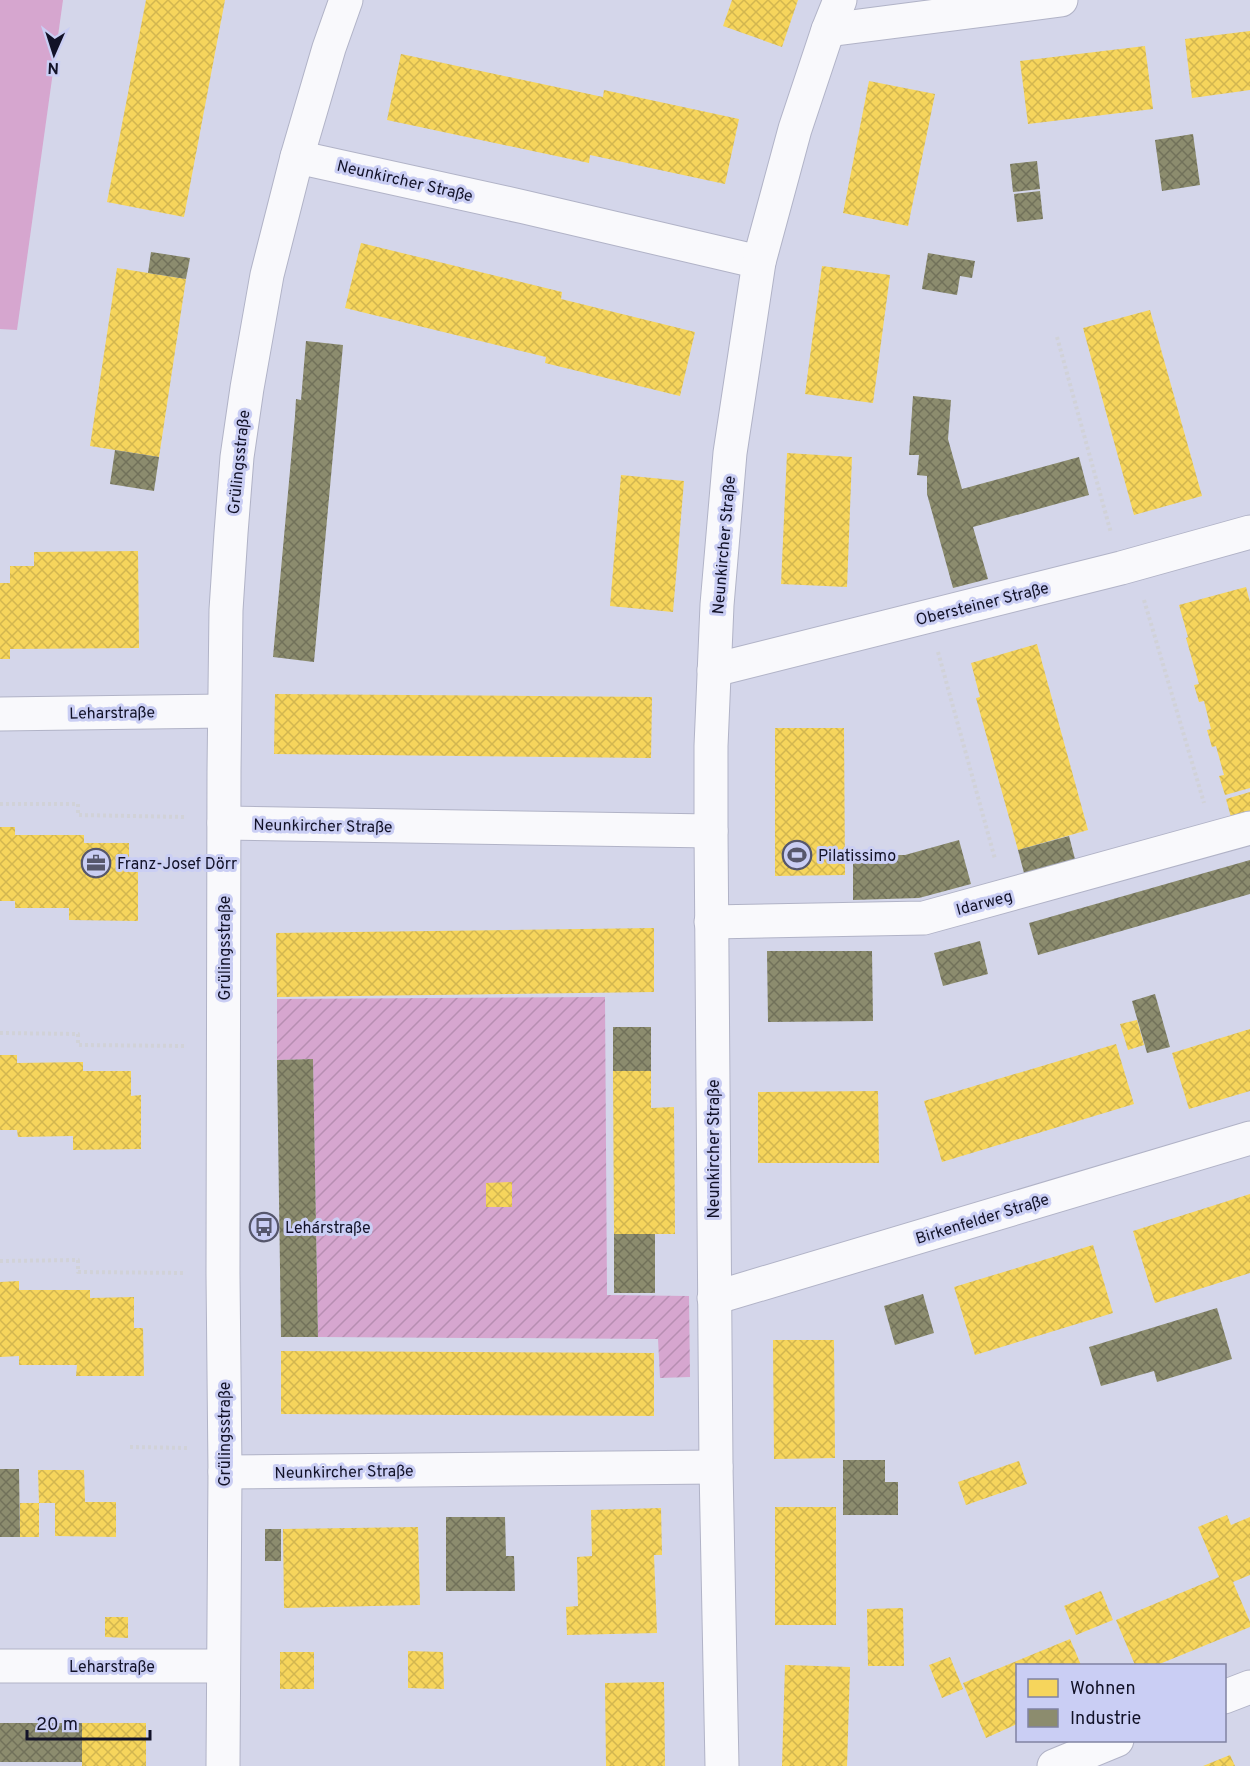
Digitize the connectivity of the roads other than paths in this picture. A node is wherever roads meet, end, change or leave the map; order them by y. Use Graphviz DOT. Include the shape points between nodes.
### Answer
graph roads {
  1 [pos="346,0"];
  2 [pos="1061,0"];
  3 [pos="834,15"];
  4 [pos="297,157"];
  5 [pos="759,262"];
  6 [pos="1250,532"];
  7 [pos="714,670"];
  8 [pos="224,711"];
  9 [pos="0,714"];
  10 [pos="224,823"];
  11 [pos="1250,828"];
  12 [pos="711,831"];
  13 [pos="711,922"];
  14 [pos="1250,1138"];
  15 [pos="714,1298"];
  16 [pos="224,1460"];
  17 [pos="716,1467"];
  18 [pos="0,1666"];
  19 [pos="223,1666"];
  20 [pos="1250,1687"];
  21 [pos="1226,1696"];
  22 [pos="1112,1742"];
  23 [pos="223,1766"];
  24 [pos="722,1766"];
  25 [pos="1054,1766"];
  1 -- 4 [label="street, Grülingsstraße"];
  2 -- 3 [label="street"];
  3 -- 5 [label="street, Neunkircher Straße" via="795,129"];
  4 -- 5 [label="street, Neunkircher Straße"];
  4 -- 8 [label="street, Grülingsstraße" via="267,275 237,457 226,610"];
  5 -- 7 [label="street, Neunkircher Straße" via="730,453"];
  6 -- 7 [label="street, Obersteiner Straße"];
  7 -- 12 [label="street, Neunkircher Straße"];
  8 -- 9 [label="street, Leharstraße"];
  8 -- 10 [label="street, Grülingsstraße"];
  10 -- 12 [label="street, Neunkircher Straße"];
  10 -- 16 [label="street, Grülingsstraße"];
  11 -- 13 [label="street, Idarweg" via="924,918"];
  12 -- 13 [label="street, Neunkircher Straße"];
  13 -- 15 [label="street, Neunkircher Straße"];
  14 -- 15 [label="street, Birkenfelder Straße"];
  15 -- 17 [label="street, Neunkircher Straße"];
  16 -- 17 [label="street, Neunkircher Straße"];
  16 -- 19 [label="street, Grülingsstraße"];
  17 -- 24 [label="street, Neunkircher Straße"];
  18 -- 19 [label="street, Leharstraße"];
  19 -- 23 [label="street, Grülingsstraße"];
  20 -- 21 [label="street"];
  22 -- 25 [label="street"];
}
